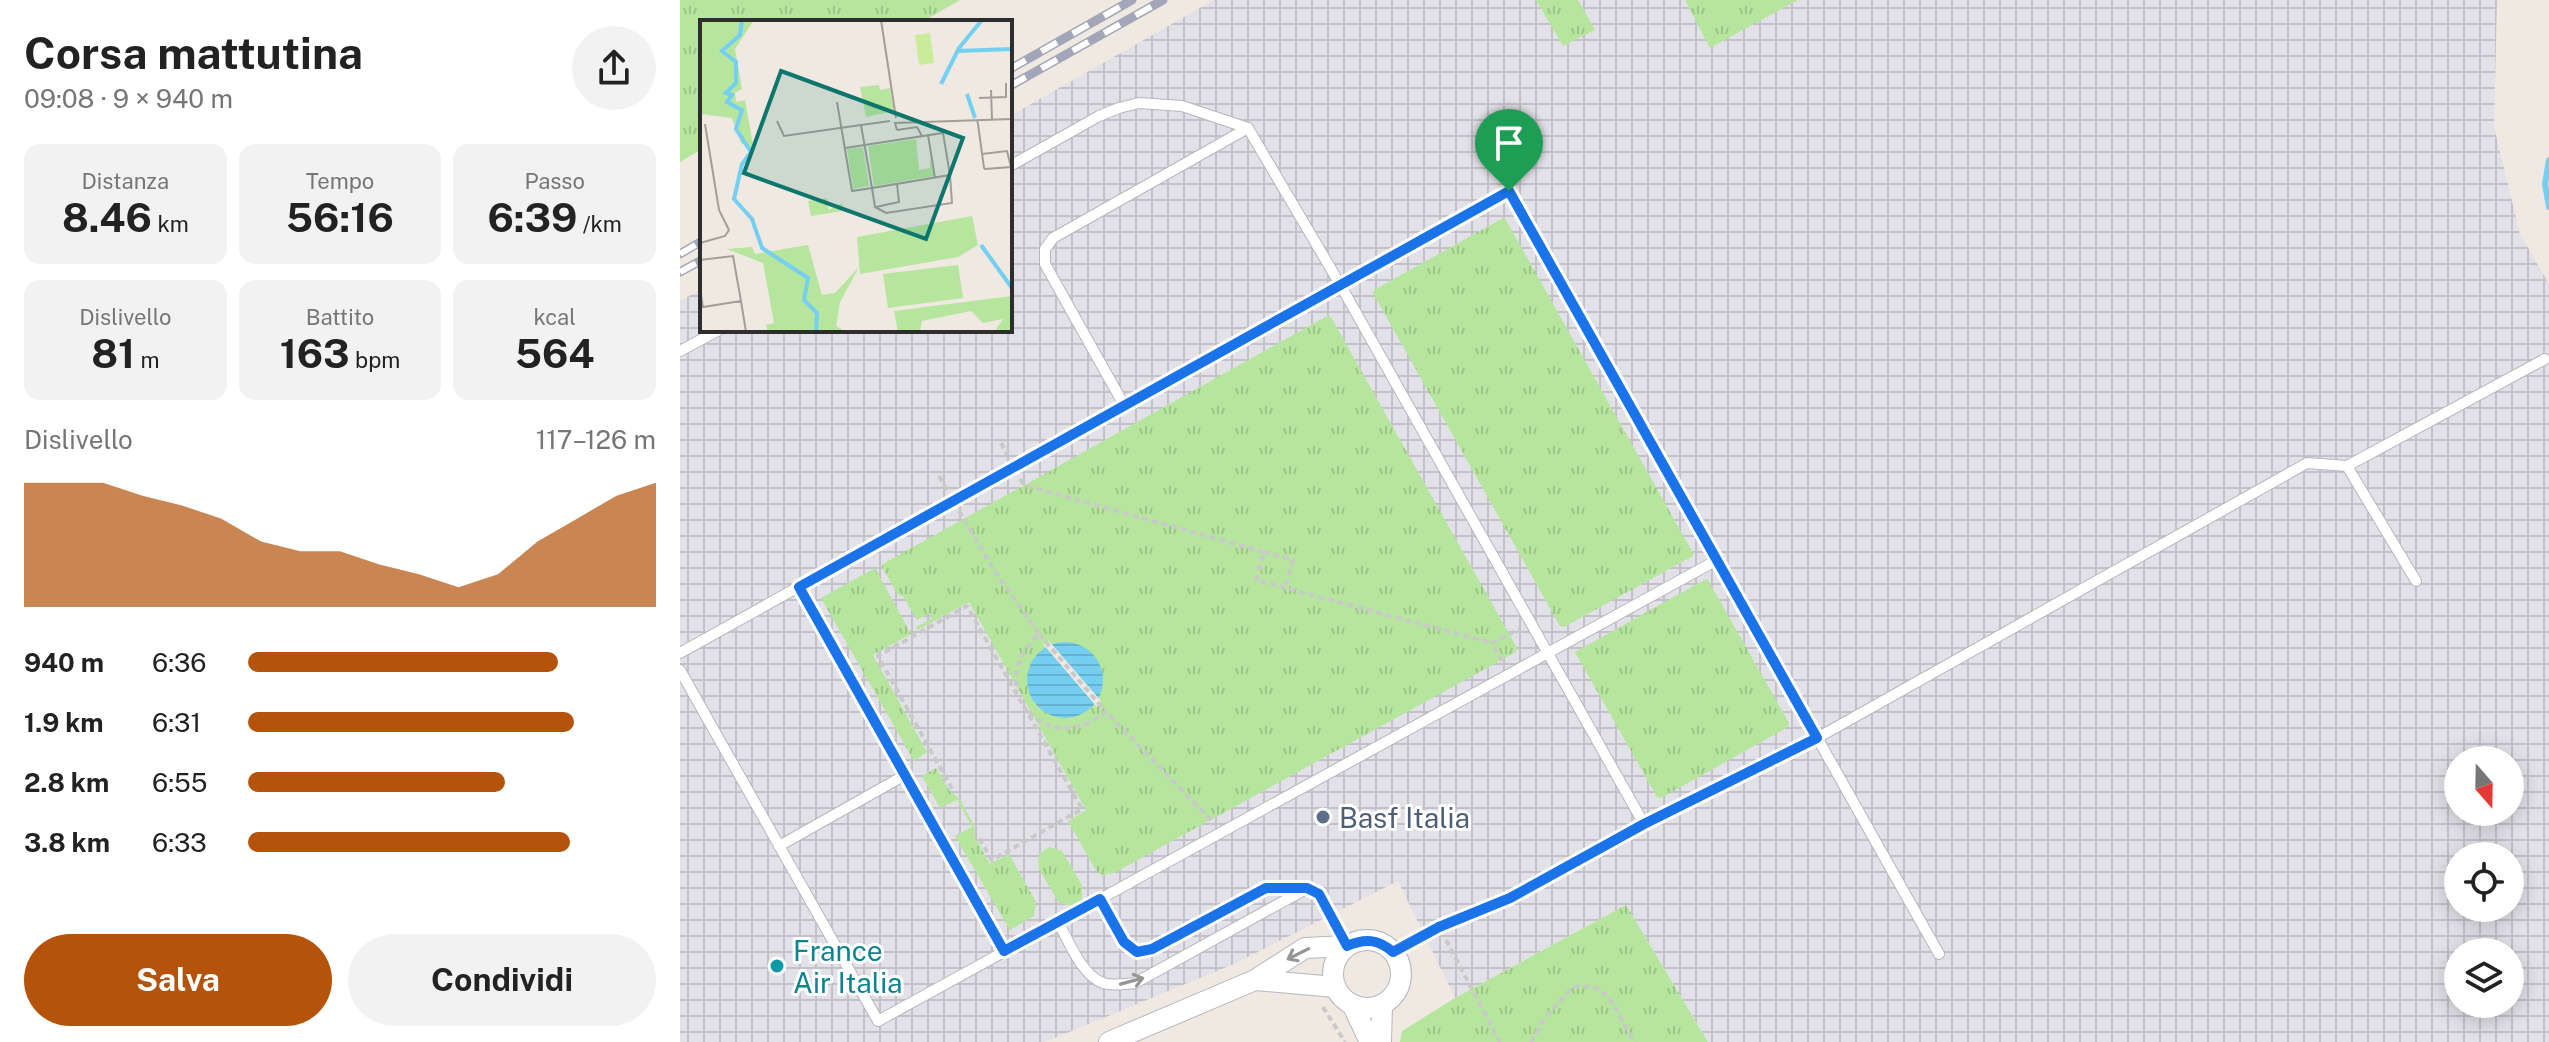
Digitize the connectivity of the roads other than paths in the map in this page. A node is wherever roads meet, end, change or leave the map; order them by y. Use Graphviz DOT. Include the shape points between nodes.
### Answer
graph roads {
  1 [pos="1248,128"];
  2 [pos="1012,165"];
  3 [pos="1341,286"];
  4 [pos="715,332"];
  5 [pos="680,351"];
  6 [pos="2545,359"];
  7 [pos="1124,405"];
  8 [pos="2347,466"];
  9 [pos="1717,560"];
  10 [pos="2416,581"];
  11 [pos="799,587"];
  12 [pos="680,653"];
  13 [pos="1548,653"];
  14 [pos="680,670"];
  15 [pos="1817,738"];
  16 [pos="905,775"];
  17 [pos="1644,824"];
  18 [pos="779,846"];
  19 [pos="1307,888"];
  20 [pos="1100,899"];
  21 [pos="1058,922"];
  22 [pos="1347,946"];
  23 [pos="1004,951"];
  24 [pos="1393,952"];
  25 [pos="1939,954"];
  26 [pos="1255,980"];
  27 [pos="1335,987"];
  28 [pos="1352,1004"];
  29 [pos="1382,1005"];
  30 [pos="1109,1042"];
  31 [pos="1370,1042"];
  32 [pos="1381,1042"];
  1 -- 2 [label="lane" via="1182,106 1139,103 1105,113"];
  1 -- 3 [label="lane"];
  1 -- 7 [label="lane" via="1053,238 1045,249 1045,264"];
  3 -- 7 [label="lane"];
  3 -- 9 [label="lane" via="1509,191"];
  3 -- 13 [label="lane"];
  4 -- 5 [label="lane"];
  6 -- 8 [label="lane"];
  7 -- 11 [label="lane"];
  8 -- 10 [label="lane"];
  8 -- 15 [label="lane" via="2307,463"];
  9 -- 13 [label="lane"];
  9 -- 15 [label="lane"];
  11 -- 12 [label="lane"];
  11 -- 16 [label="lane"];
  13 -- 17 [label="lane"];
  13 -- 20 [label="lane"];
  14 -- 18 [label="lane"];
  15 -- 17 [label="lane"];
  15 -- 25 [label="lane"];
  16 -- 18 [label="lane"];
  16 -- 23 [label="lane"];
  17 -- 24 [label="lane" via="1510,898"];
  18 -- 23 [label="lane" via="878,1021"];
  19 -- 20 [label="lane" via="1266,888 1137,952 1124,942"];
  21 -- 19 [label="lane, one-way" via="1085,969 1101,982 1135,983"];
  19 -- 22 [label="lane" via="1319,894"];
  20 -- 21 [label="lane"];
  21 -- 23 [label="lane"];
  22 -- 24 [label="street" via="1372,940"];
  22 -- 26 [label="street, one-way" via="1305,948"];
  22 -- 27 [label="street" via="1334,965"];
  24 -- 29 [label="street" via="1401,976 1398,988"];
  26 -- 27 [label="street"];
  26 -- 30 [label="street"];
  27 -- 28 [label="street"];
  28 -- 29 [label="street"];
  28 -- 31 [label="street"];
  29 -- 32 [label="street"];
}
